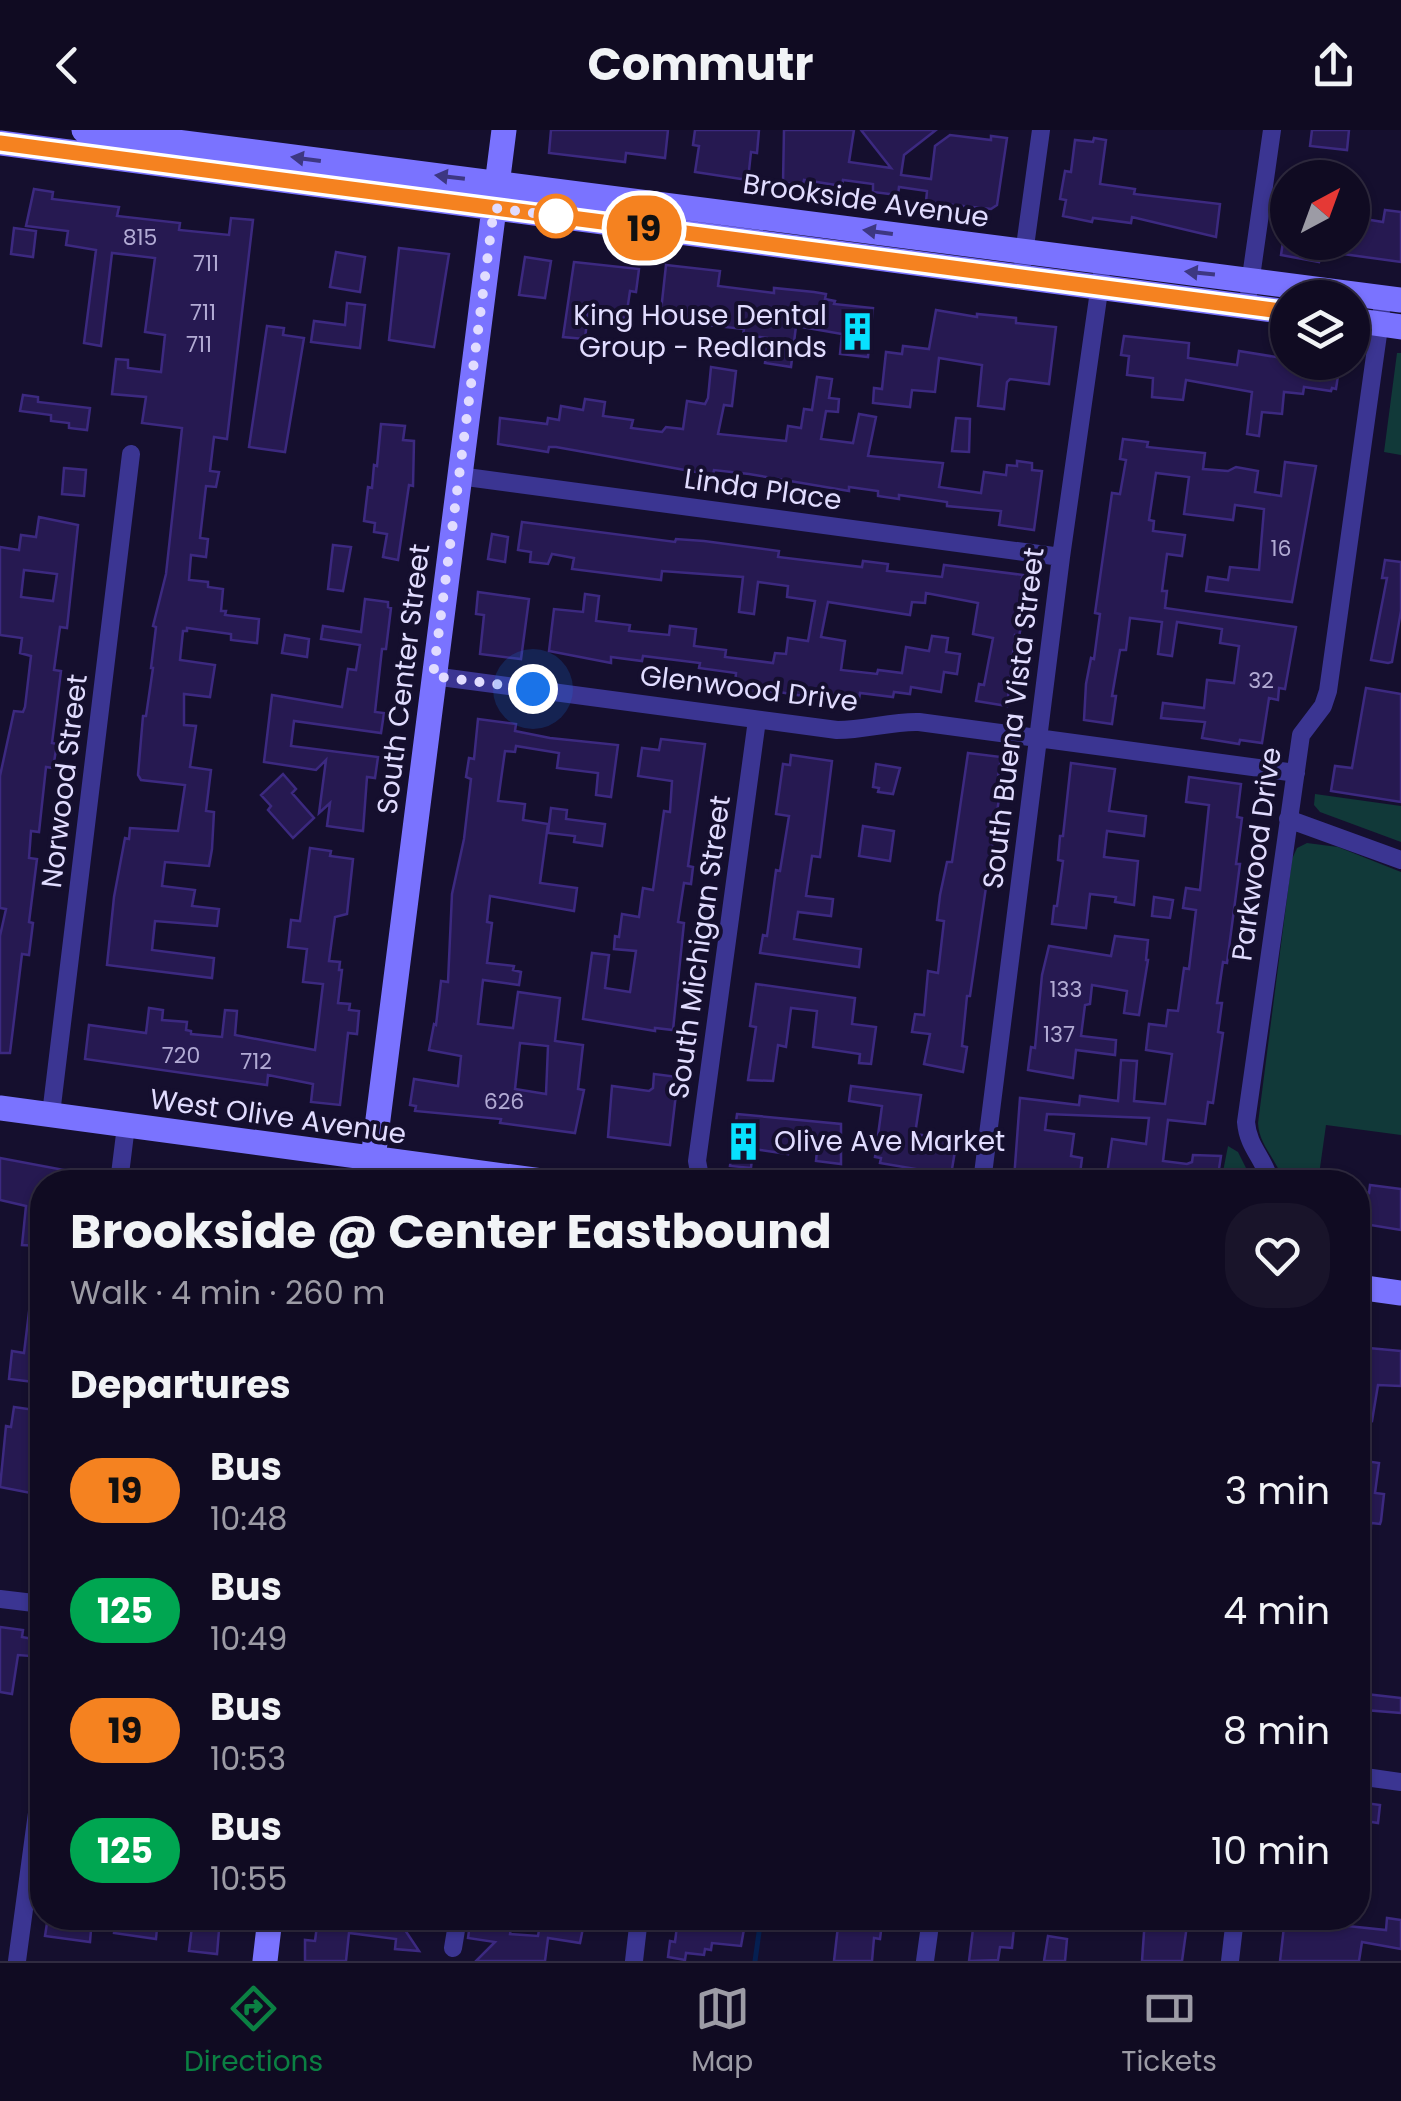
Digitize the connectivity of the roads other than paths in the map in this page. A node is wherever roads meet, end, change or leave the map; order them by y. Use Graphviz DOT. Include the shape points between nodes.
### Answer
graph roads {
  1 [pos="84,130"];
  2 [pos="504,130"];
  3 [pos="1040,130"];
  4 [pos="1272,130"];
  5 [pos="0,142"];
  6 [pos="175,153"];
  7 [pos="495,195"];
  8 [pos="1022,264"];
  9 [pos="1101,275"];
  10 [pos="1251,279"];
  11 [pos="1248,307"];
  12 [pos="1270,310"];
  13 [pos="1391,312"];
  14 [pos="131,454"];
  15 [pos="458,476"];
  16 [pos="1061,557"];
  17 [pos="433,676"];
  18 [pos="757,720"];
  19 [pos="1038,738"];
  20 [pos="1296,773"];
  21 [pos="1288,819"];
  22 [pos="1401,860"];
  23 [pos="0,1108"];
  24 [pos="50,1114"];
  25 [pos="126,1126"];
  26 [pos="120,1170"];
  27 [pos="367,1170"];
  28 [pos="372,1170"];
  29 [pos="698,1170"];
  30 [pos="984,1170"];
  31 [pos="1266,1170"];
  32 [pos="1370,1289"];
  33 [pos="1401,1293"];
  34 [pos="0,1599"];
  35 [pos="30,1603"];
  36 [pos="1370,1778"];
  37 [pos="1401,1782"];
  38 [pos="30,1868"];
  39 [pos="268,1930"];
  40 [pos="456,1930"];
  41 [pos="638,1930"];
  42 [pos="930,1930"];
  43 [pos="1234,1930"];
  44 [pos="454,1948"];
  45 [pos="18,1961"];
  46 [pos="264,1961"];
  47 [pos="634,1961"];
  48 [pos="926,1961"];
  49 [pos="1230,1961"];
  1 -- 6 [label="main road, Brookside Avenue"];
  2 -- 7 [label="main road, South Center Street"];
  3 -- 8 [label="street"];
  4 -- 10 [label="street"];
  5 -- 6 [label="main road, Brookside Avenue"];
  6 -- 7 [label="main road, Brookside Avenue"];
  7 -- 8 [label="main road, Brookside Avenue"];
  7 -- 15 [label="main road, South Center Street"];
  8 -- 9 [label="main road, Brookside Avenue"];
  10 -- 9 [label="main road, Brookside Avenue, one-way"];
  9 -- 11 [label="main road, Brookside Avenue"];
  9 -- 16 [label="street, South Buena Vista Street"];
  10 -- 11 [label="street"];
  10 -- 13 [label="main road, Brookside Avenue"];
  11 -- 12 [label="main road, Brookside Avenue"];
  13 -- 20 [label="street, Parkwood Drive" via="1328,692 1301,735"];
  14 -- 24 [label="street, Norwood Street"];
  15 -- 16 [label="street, Linda Place"];
  15 -- 17 [label="main road, South Center Street"];
  16 -- 19 [label="street, South Buena Vista Street"];
  17 -- 18 [label="street, Glenwood Drive"];
  17 -- 28 [label="main road, South Center Street"];
  18 -- 19 [label="street, Glenwood Drive" via="865,730 906,721"];
  18 -- 29 [label="street, South Michigan Street"];
  19 -- 20 [label="street, Glenwood Drive"];
  19 -- 30 [label="street, South Buena Vista Street"];
  20 -- 21 [label="street, Parkwood Drive"];
  21 -- 22 [label="street"];
  21 -- 31 [label="street, Parkwood Drive" via="1246,1122 1248,1142"];
  23 -- 24 [label="main road, West Olive Avenue"];
  24 -- 25 [label="main road, West Olive Avenue"];
  25 -- 26 [label="street"];
  25 -- 27 [label="main road, West Olive Avenue"];
  32 -- 33 [label="main road"];
  34 -- 35 [label="street"];
  36 -- 37 [label="street"];
  38 -- 45 [label="street"];
  39 -- 46 [label="main road"];
  40 -- 44 [label="street"];
  41 -- 47 [label="street"];
  42 -- 48 [label="street"];
  43 -- 49 [label="street"];
}
